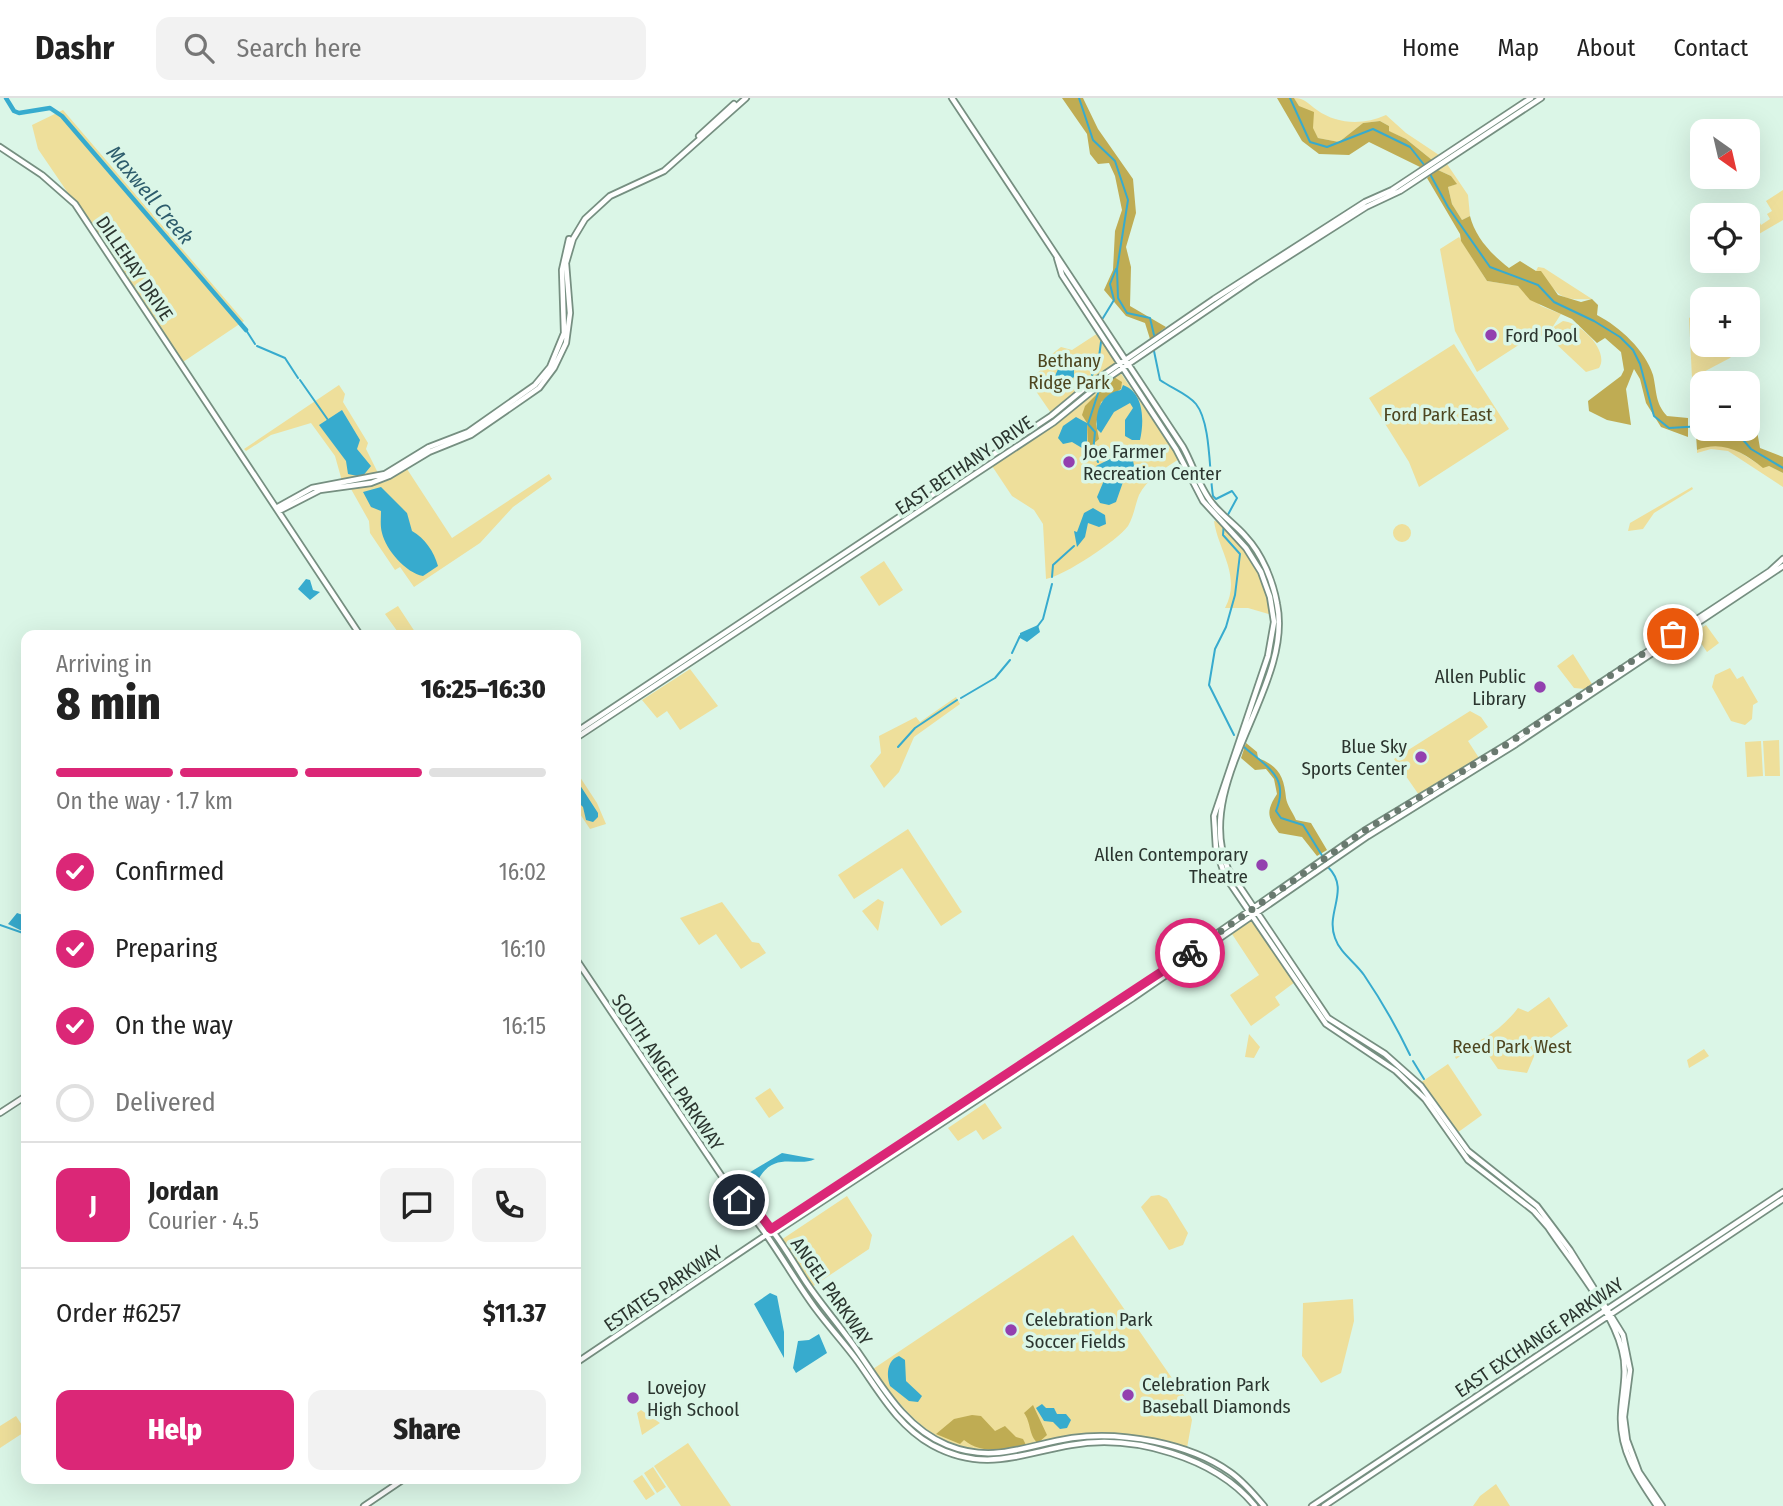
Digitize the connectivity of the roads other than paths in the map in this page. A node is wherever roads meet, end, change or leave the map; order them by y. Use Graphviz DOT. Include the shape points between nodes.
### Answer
graph roads {
  1 [pos="743,98"];
  2 [pos="952,98"];
  3 [pos="1541,98"];
  4 [pos="1531,100"];
  5 [pos="0,147"];
  6 [pos="1054,250"];
  7 [pos="1281,259"];
  8 [pos="1059,264"];
  9 [pos="1255,272"];
  10 [pos="1072,278"];
  11 [pos="1239,289"];
  12 [pos="1092,314"];
  13 [pos="1127,362"];
  14 [pos="1121,366"];
  15 [pos="1157,407"];
  16 [pos="1151,412"];
  17 [pos="277,510"];
  18 [pos="1222,518"];
  19 [pos="1783,559"];
  20 [pos="1781,566"];
  21 [pos="357,630"];
  22 [pos="1276,632"];
  23 [pos="634,696"];
  24 [pos="581,729"];
  25 [pos="581,734"];
  26 [pos="1458,777"];
  27 [pos="1292,885"];
  28 [pos="1253,912"];
  29 [pos="1206,944"];
  30 [pos="1180,960"];
  31 [pos="581,966"];
  32 [pos="1162,978"];
  33 [pos="1049,1050"];
  34 [pos="21,1099"];
  35 [pos="0,1113"];
  36 [pos="858,1175"];
  37 [pos="1783,1192"];
  38 [pos="1783,1199"];
  39 [pos="739,1200"];
  40 [pos="814,1201"];
  41 [pos="799,1217"];
  42 [pos="773,1231"];
  43 [pos="766,1235"];
  44 [pos="1707,1246"];
  45 [pos="1608,1312"];
  46 [pos="581,1360"];
  47 [pos="1407,1441"];
  48 [pos="1411,1447"];
  49 [pos="1033,1451"];
  50 [pos="397,1484"];
  51 [pos="1340,1486"];
  52 [pos="1344,1493"];
  53 [pos="1322,1499"];
  54 [pos="364,1506"];
  55 [pos="1255,1506"];
  56 [pos="1264,1506"];
  57 [pos="1312,1506"];
  58 [pos="1325,1506"];
  59 [pos="1659,1506"];
  1 -- 17 [label="main road" via="664,168 607,195 579,222 562,262 565,316 561,342 550,368 536,385 468,432 429,447 385,474 301,492"];
  2 -- 6 [label="main road"];
  3 -- 4 [label="main road, EAST BETHANY DRIVE"];
  4 -- 7 [label="main road, EAST BETHANY DRIVE" via="1423,173"];
  5 -- 17 [label="main road, DILLEHAY DRIVE" via="75,204"];
  6 -- 8 [label="main road"];
  6 -- 10 [label="main road"];
  7 -- 9 [label="main road, EAST BETHANY DRIVE"];
  7 -- 11 [label="main road, EAST BETHANY DRIVE"];
  8 -- 10 [label="main road"];
  8 -- 12 [label="main road" via="1062,275"];
  9 -- 11 [label="main road"];
  9 -- 13 [label="main road, EAST BETHANY DRIVE"];
  10 -- 12 [label="main road"];
  11 -- 13 [label="main road, EAST BETHANY DRIVE"];
  12 -- 13 [label="main road"];
  12 -- 14 [label="main road"];
  13 -- 14 [label="main road, EAST BETHANY DRIVE"];
  13 -- 15 [label="main road"];
  14 -- 16 [label="main road"];
  14 -- 23 [label="main road, EAST BETHANY DRIVE" via="1027,435"];
  15 -- 16 [label="main road"];
  15 -- 18 [label="main road"];
  16 -- 18 [label="main road" via="1203,501"];
  17 -- 21 [label="main road, DILLEHAY DRIVE"];
  18 -- 22 [label="main road" via="1266,583"];
  18 -- 22 [label="main road" via="1250,541 1269,576 1277,603"];
  19 -- 20 [label="main road"];
  20 -- 26 [label="main road"];
  22 -- 28 [label="main road" via="1214,816 1214,842"];
  23 -- 24 [label="main road, EAST BETHANY DRIVE"];
  23 -- 25 [label="main road, EAST BETHANY DRIVE"];
  26 -- 27 [label="main road"];
  26 -- 27 [label="main road" via="1369,828"];
  27 -- 28 [label="main road"];
  27 -- 28 [label="main road"];
  28 -- 29 [label="main road"];
  28 -- 45 [label="main road" via="1328,1018 1392,1060 1428,1095 1473,1157 1537,1206"];
  29 -- 30 [label="main road"];
  29 -- 32 [label="main road"];
  30 -- 32 [label="main road"];
  30 -- 33 [label="main road"];
  31 -- 39 [label="main road, SOUTH ANGEL PARKWAY"];
  32 -- 33 [label="main road"];
  33 -- 36 [label="main road"];
  34 -- 35 [label="main road"];
  36 -- 40 [label="main road"];
  36 -- 41 [label="main road"];
  37 -- 44 [label="main road, EAST EXCHANGE PARKWAY"];
  38 -- 44 [label="main road, EAST EXCHANGE PARKWAY"];
  39 -- 42 [label="main road, ANGEL PARKWAY"];
  39 -- 43 [label="main road, ANGEL PARKWAY"];
  40 -- 41 [label="main road"];
  40 -- 42 [label="main road"];
  41 -- 42 [label="main road"];
  42 -- 43 [label="main road, ESTATES PARKWAY"];
  42 -- 49 [label="main road, ANGEL PARKWAY" via="822,1307 898,1409 917,1427 949,1446 976,1453"];
  43 -- 46 [label="main road, ESTATES PARKWAY"];
  43 -- 49 [label="main road, ANGEL PARKWAY" via="890,1409 910,1430 962,1457 991,1461"];
  44 -- 45 [label="main road, EAST EXCHANGE PARKWAY"];
  45 -- 47 [label="main road, EAST EXCHANGE PARKWAY"];
  45 -- 48 [label="main road, EAST EXCHANGE PARKWAY"];
  45 -- 59 [label="main road" via="1624,1359 1621,1423 1625,1448 1636,1475"];
  47 -- 48 [label="main road"];
  47 -- 51 [label="main road, EAST EXCHANGE PARKWAY"];
  48 -- 52 [label="main road, EAST EXCHANGE PARKWAY"];
  49 -- 55 [label="main road, ANGEL PARKWAY" via="1108,1443 1178,1455 1221,1474"];
  49 -- 56 [label="main road, ANGEL PARKWAY" via="1090,1436 1131,1438 1205,1458 1228,1471"];
  50 -- 54 [label="main road"];
  51 -- 52 [label="main road"];
  51 -- 53 [label="main road, EAST EXCHANGE PARKWAY"];
  52 -- 58 [label="main road, EAST EXCHANGE PARKWAY"];
  53 -- 57 [label="main road, EAST EXCHANGE PARKWAY"];
  53 -- 58 [label="main road"];
}
